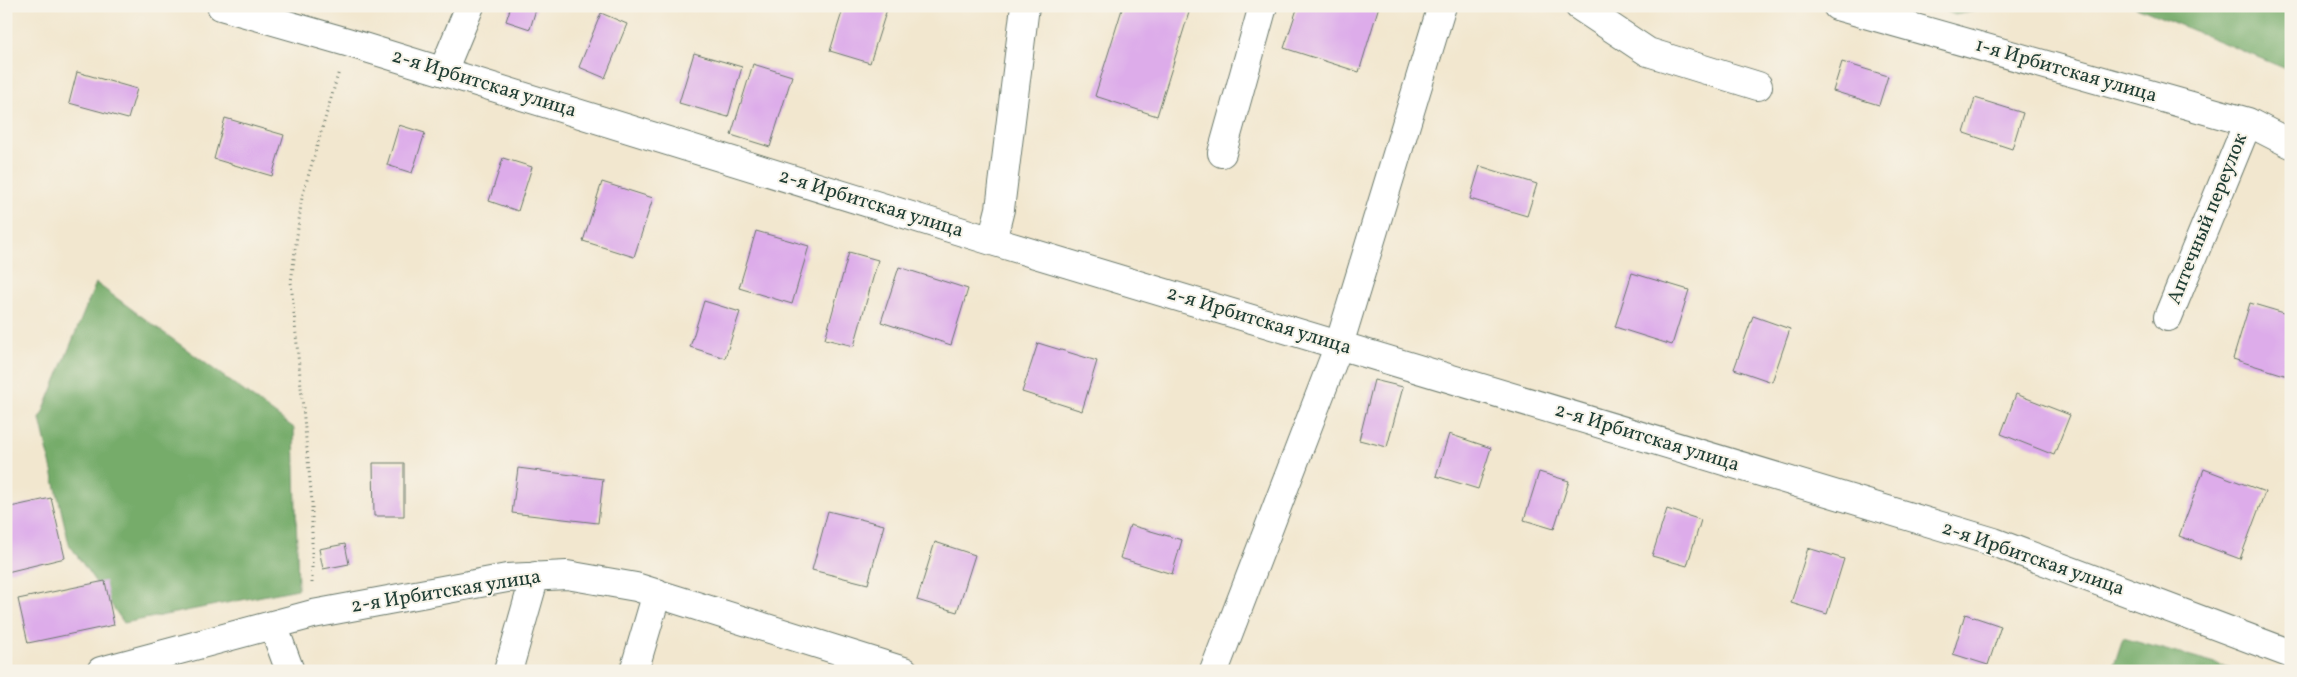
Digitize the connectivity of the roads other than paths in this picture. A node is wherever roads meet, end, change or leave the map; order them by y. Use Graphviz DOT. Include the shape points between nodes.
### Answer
graph roads {
  1 [pos="221,6"];
  2 [pos="470,6"];
  3 [pos="1025,6"];
  4 [pos="1263,6"];
  5 [pos="1442,6"];
  6 [pos="1579,6"];
  7 [pos="1837,6"];
  8 [pos="443,71"];
  9 [pos="1758,86"];
  10 [pos="2248,122"];
  11 [pos="2291,144"];
  12 [pos="1222,154"];
  13 [pos="992,241"];
  14 [pos="2168,317"];
  15 [pos="1339,345"];
  16 [pos="535,576"];
  17 [pos="657,593"];
  18 [pos="272,625"];
  19 [pos="2291,654"];
  20 [pos="101,671"];
  21 [pos="290,671"];
  22 [pos="508,671"];
  23 [pos="634,671"];
  24 [pos="904,671"];
  25 [pos="1214,671"];
  1 -- 8 [label="street, 2-я Ирбитская улица"];
  2 -- 8 [label="street"];
  3 -- 13 [label="street" via="1000,209"];
  4 -- 12 [label="street"];
  5 -- 15 [label="street"];
  6 -- 9 [label="street" via="1648,52"];
  7 -- 10 [label="street, 1-я Ирбитская улица"];
  8 -- 13 [label="street, 2-я Ирбитская улица"];
  10 -- 11 [label="street, 1-я Ирбитская улица"];
  10 -- 14 [label="street, Аптечный переулок"];
  13 -- 15 [label="street, 2-я Ирбитская улица"];
  15 -- 19 [label="street, 2-я Ирбитская улица" via="1994,542"];
  15 -- 25 [label="street"];
  16 -- 17 [label="street, 2-я Ирбитская улица" via="567,574"];
  16 -- 18 [label="street, 2-я Ирбитская улица" via="507,578 312,614"];
  16 -- 22 [label="street"];
  17 -- 23 [label="street"];
  17 -- 24 [label="street, 2-я Ирбитская улица"];
  18 -- 20 [label="street, 2-я Ирбитская улица"];
  18 -- 21 [label="street"];
}
